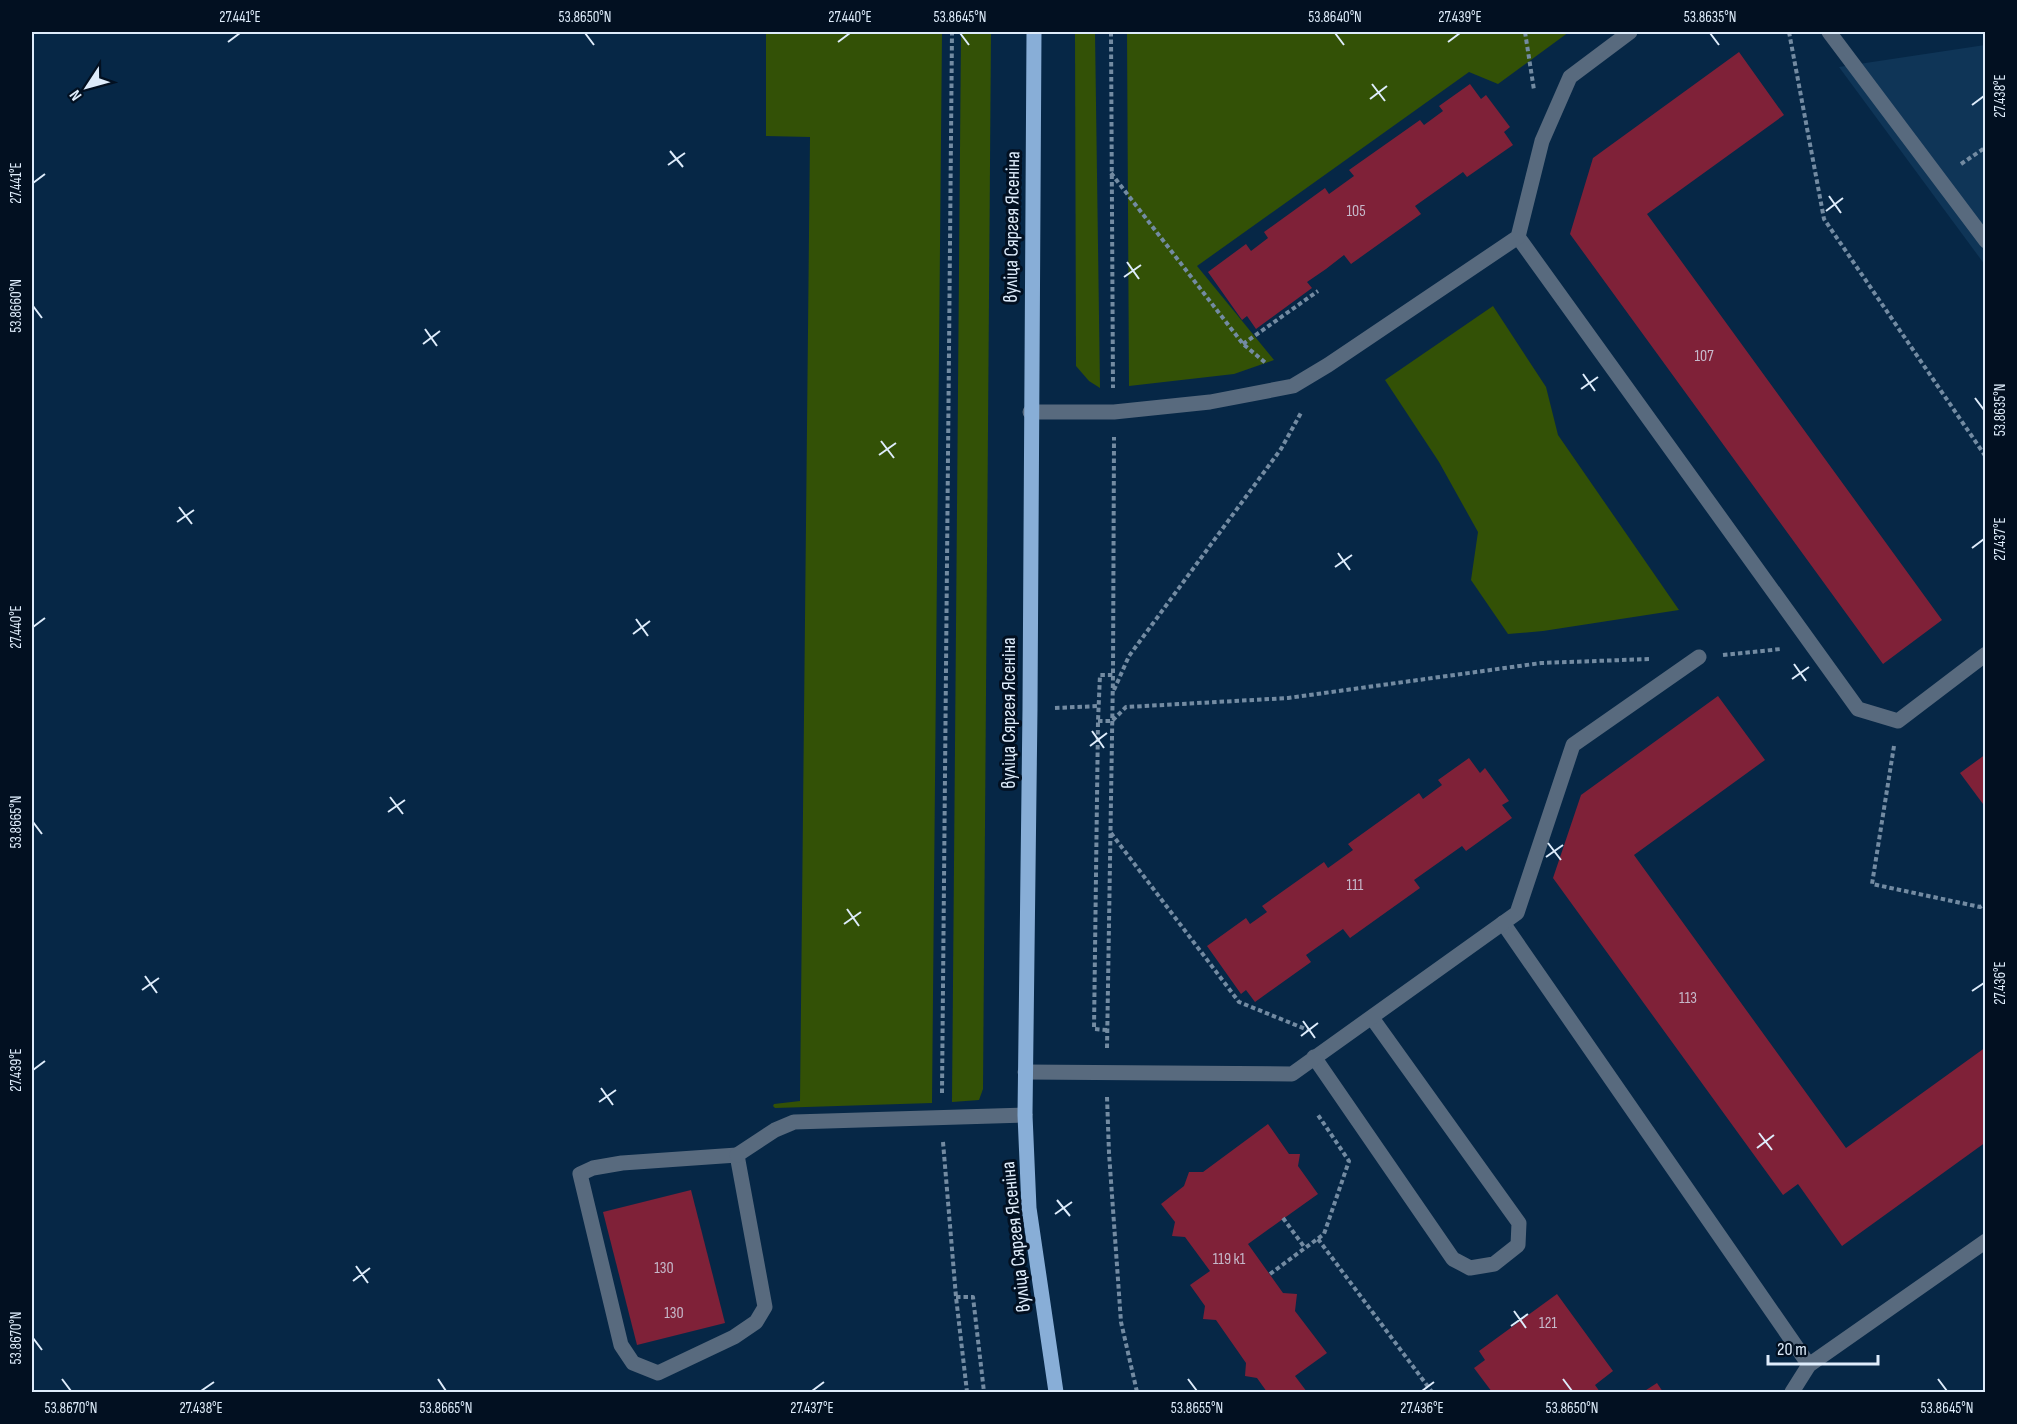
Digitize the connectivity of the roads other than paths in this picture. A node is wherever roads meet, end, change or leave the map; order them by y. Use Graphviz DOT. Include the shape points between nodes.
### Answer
graph roads {
  1 [pos="1034,32"];
  2 [pos="1630,32"];
  3 [pos="1829,32"];
  4 [pos="1518,237"];
  5 [pos="1986,242"];
  6 [pos="1030,412"];
  7 [pos="1986,654"];
  8 [pos="1699,657"];
  9 [pos="1503,923"];
  10 [pos="1372,1017"];
  11 [pos="1314,1058"];
  12 [pos="1025,1072"];
  13 [pos="1025,1115"];
  14 [pos="737,1155"];
  15 [pos="1986,1241"];
  16 [pos="1809,1365"];
  17 [pos="1056,1392"];
  18 [pos="1792,1392"];
  1 -- 6 [label="main road, вуліца Сяргея Ясеніна"];
  2 -- 4 [label="lane" via="1570,77 1542,141"];
  3 -- 5 [label="lane"];
  4 -- 6 [label="lane" via="1293,386 1210,402 1114,412"];
  4 -- 7 [label="lane" via="1858,709 1898,721"];
  6 -- 12 [label="main road, вуліца Сяргея Ясеніна"];
  8 -- 9 [label="lane" via="1573,745 1517,913"];
  9 -- 10 [label="lane"];
  9 -- 16 [label="lane"];
  10 -- 11 [label="lane"];
  10 -- 11 [label="lane" via="1519,1223 1518,1245 1494,1264 1470,1268 1453,1259"];
  11 -- 12 [label="lane" via="1292,1074"];
  12 -- 13 [label="main road, вуліца Сяргея Ясеніна"];
  13 -- 14 [label="lane" via="794,1122"];
  13 -- 17 [label="main road, вуліца Сяргея Ясеніна" via="1029,1208"];
  14 -- 14 [label="lane" via="765,1307 756,1322 734,1337 658,1373 633,1363 621,1346 580,1174 622,1163"];
  15 -- 16 [label="lane"];
  16 -- 18 [label="lane"];
}
